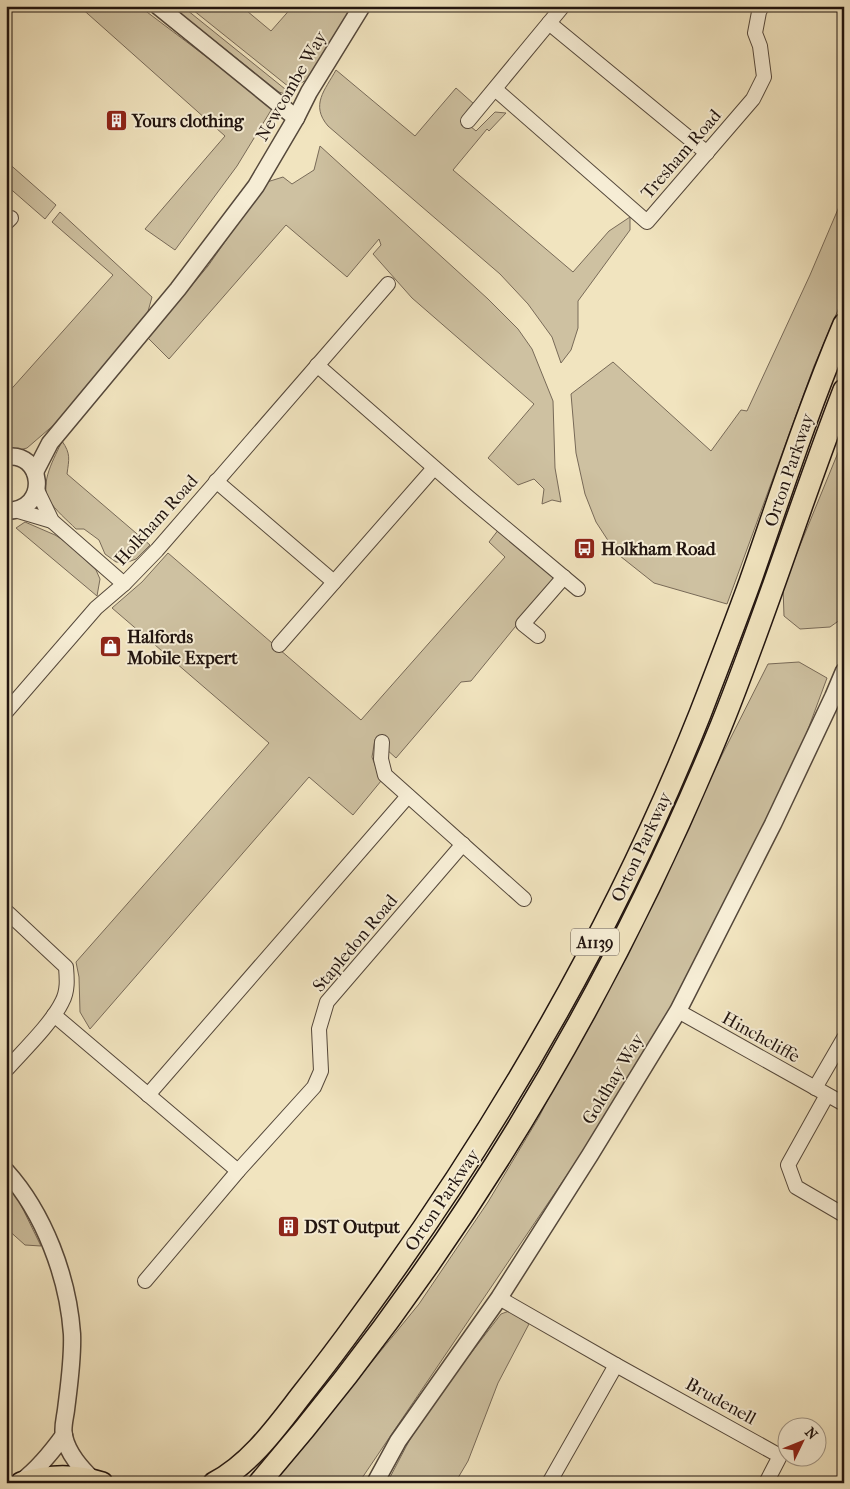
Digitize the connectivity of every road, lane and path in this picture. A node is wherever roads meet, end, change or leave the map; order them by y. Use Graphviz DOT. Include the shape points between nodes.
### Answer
graph roads {
  1 [pos="158,6"];
  2 [pos="362,6"];
  3 [pos="563,6"];
  4 [pos="762,6"];
  5 [pos="550,23"];
  6 [pos="495,89"];
  7 [pos="296,118"];
  8 [pos="468,121"];
  9 [pos="706,153"];
  10 [pos="388,284"];
  11 [pos="844,324"];
  12 [pos="317,365"];
  13 [pos="844,390"];
  14 [pos="50,443"];
  15 [pos="12,457"];
  16 [pos="434,468"];
  17 [pos="35,472"];
  18 [pos="216,481"];
  19 [pos="37,490"];
  20 [pos="11,510"];
  21 [pos="52,521"];
  22 [pos="564,577"];
  23 [pos="334,582"];
  24 [pos="124,584"];
  25 [pos="578,588"];
  26 [pos="538,636"];
  27 [pos="279,645"];
  28 [pos="843,674"];
  29 [pos="6,712"];
  30 [pos="382,742"];
  31 [pos="408,796"];
  32 [pos="463,844"];
  33 [pos="524,899"];
  34 [pos="6,911"];
  35 [pos="678,1011"];
  36 [pos="54,1015"];
  37 [pos="844,1038"];
  38 [pos="6,1070"];
  39 [pos="821,1092"];
  40 [pos="148,1095"];
  41 [pos="844,1104"];
  42 [pos="6,1171"];
  43 [pos="238,1171"];
  44 [pos="844,1215"];
  45 [pos="144,1281"];
  46 [pos="499,1298"];
  47 [pos="616,1365"];
  48 [pos="64,1435"];
  49 [pos="97,1481"];
  50 [pos="20,1483"];
  51 [pos="214,1483"];
  52 [pos="259,1483"];
  53 [pos="375,1483"];
  54 [pos="550,1483"];
  55 [pos="766,1483"];
  1 -- 7 [label="street"];
  2 -- 7 [label="street, Newcombe Way"];
  3 -- 5 [label="street"];
  4 -- 9 [label="street, Tresham Road" via="755,33 764,77 753,99"];
  5 -- 6 [label="street"];
  5 -- 9 [label="street"];
  6 -- 8 [label="street"];
  6 -- 9 [label="street, Tresham Road" via="648,222"];
  7 -- 14 [label="street, Newcombe Way" via="256,186 178,289"];
  10 -- 12 [label="street, Holkham Road"];
  11 -- 51 [label="main road, Orton Parkway / A1139" via="699,716 606,922 524,1071 476,1150 395,1270 280,1422 237,1468"];
  12 -- 16 [label="street"];
  12 -- 18 [label="street, Holkham Road"];
  13 -- 52 [label="main road, Orton Parkway / A1139" via="722,724 676,830 585,1014 496,1164 414,1286"];
  14 -- 15 [label="street"];
  14 -- 17 [label="street"];
  15 -- 17 [label="street" via="27,462"];
  16 -- 22 [label="street"];
  16 -- 23 [label="street"];
  17 -- 19 [label="street"];
  18 -- 23 [label="street, Holkham Road"];
  18 -- 24 [label="street, Holkham Road"];
  19 -- 20 [label="street" via="27,506"];
  19 -- 21 [label="street"];
  20 -- 21 [label="street"];
  21 -- 24 [label="street"];
  22 -- 25 [label="street"];
  22 -- 26 [label="street" via="524,624"];
  23 -- 27 [label="street"];
  24 -- 29 [label="street" via="96,608"];
  28 -- 35 [label="street, Goldhay Way" via="773,824"];
  30 -- 31 [label="street" via="381,760 385,775"];
  31 -- 32 [label="street"];
  31 -- 40 [label="street"];
  32 -- 33 [label="street"];
  32 -- 43 [label="street, Stapledon Road" via="328,1002 319,1029 321,1072 314,1087"];
  34 -- 36 [label="street" via="66,967 63,1002"];
  35 -- 39 [label="street, Hinchcliffe"];
  35 -- 46 [label="street, Goldhay Way"];
  36 -- 38 [label="street"];
  36 -- 40 [label="street"];
  37 -- 39 [label="street"];
  39 -- 41 [label="street, Hinchcliffe"];
  39 -- 44 [label="street" via="788,1165 796,1187"];
  40 -- 43 [label="street"];
  42 -- 48 [label="street" via="34,1210 62,1271 72,1334"];
  43 -- 45 [label="street, Stapledon Road"];
  46 -- 47 [label="street, Brudenell"];
  46 -- 53 [label="street, Goldhay Way" via="398,1441"];
  47 -- 54 [label="street"];
  47 -- 55 [label="street, Brudenell" via="780,1456"];
  48 -- 49 [label="street" via="80,1467"];
  48 -- 50 [label="street" via="37,1470"];
  49 -- 50 [label="main road" via="56,1476"];
}
